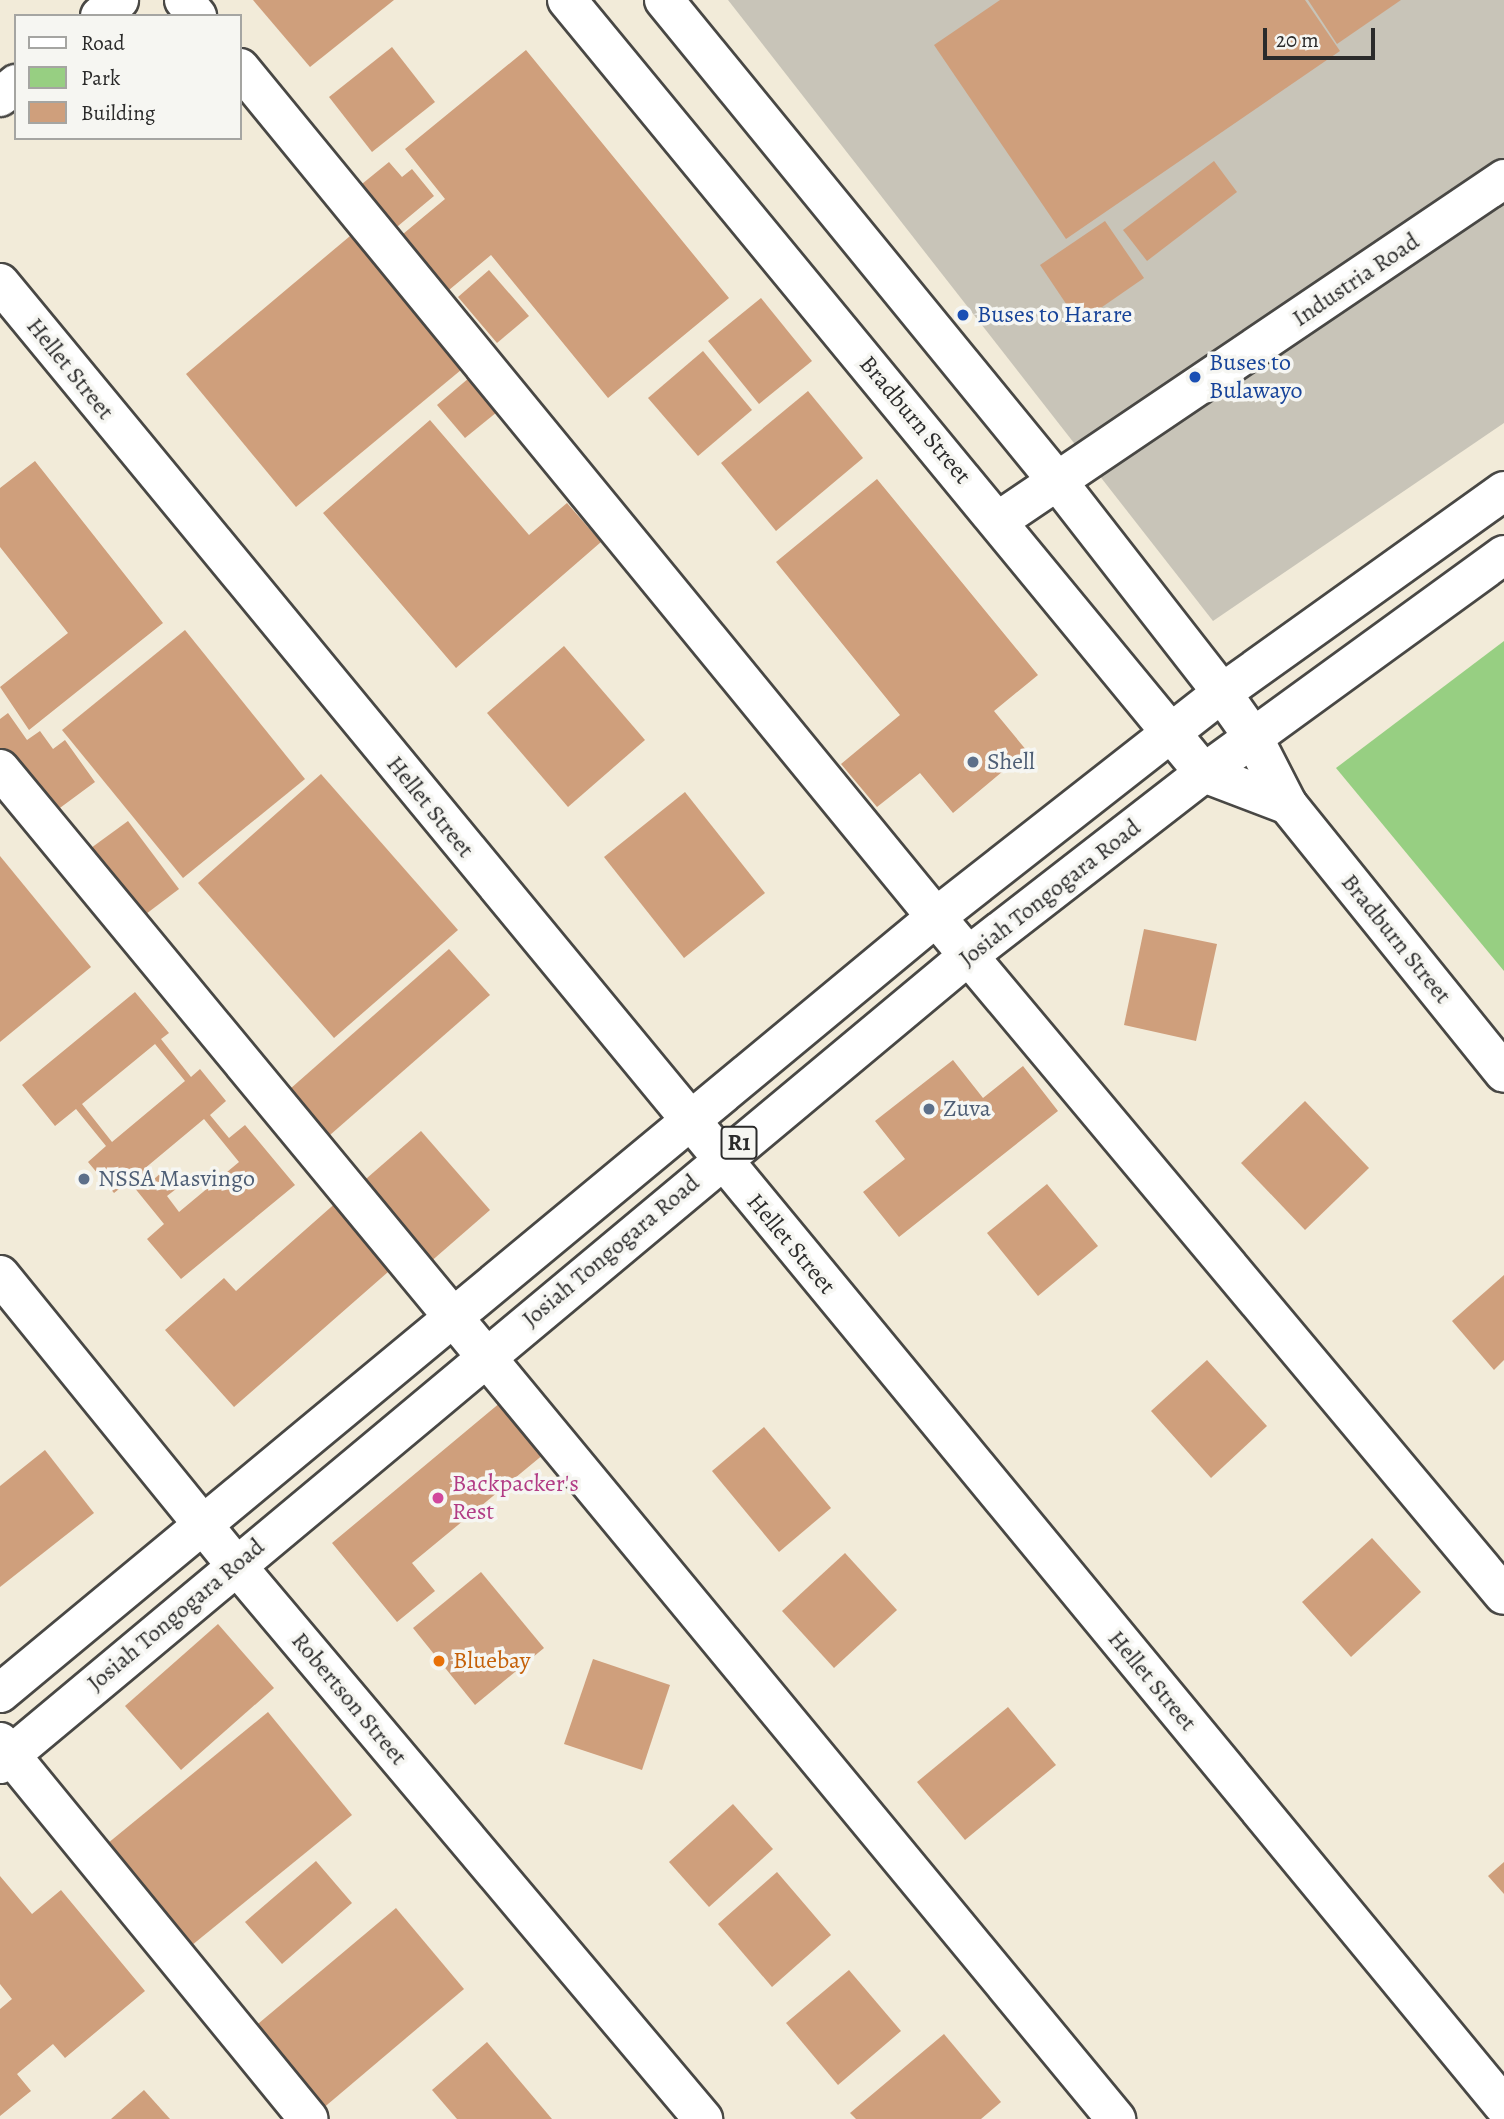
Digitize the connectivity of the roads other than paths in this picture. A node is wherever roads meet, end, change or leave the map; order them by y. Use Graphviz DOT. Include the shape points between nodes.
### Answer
graph roads {
  1 [pos="119,0"];
  2 [pos="184,0"];
  3 [pos="567,0"];
  4 [pos="664,0"];
  5 [pos="102,14"];
  6 [pos="195,14"];
  7 [pos="242,70"];
  8 [pos="14,86"];
  9 [pos="0,97"];
  10 [pos="1504,179"];
  11 [pos="0,284"];
  12 [pos="1058,482"];
  13 [pos="1504,491"];
  14 [pos="998,521"];
  15 [pos="1504,555"];
  16 [pos="1222,693"];
  17 [pos="1171,733"];
  18 [pos="1252,737"];
  19 [pos="0,769"];
  20 [pos="1204,773"];
  21 [pos="1288,805"];
  22 [pos="936,916"];
  23 [pos="968,956"];
  24 [pos="1504,1073"];
  25 [pos="687,1119"];
  26 [pos="720,1159"];
  27 [pos="0,1275"];
  28 [pos="452,1316"];
  29 [pos="485,1357"];
  30 [pos="203,1524"];
  31 [pos="236,1565"];
  32 [pos="1504,1595"];
  33 [pos="0,1693"];
  34 [pos="3,1754"];
  35 [pos="1504,2106"];
  36 [pos="309,2119"];
  37 [pos="703,2119"];
  38 [pos="1116,2119"];
  39 [pos="1488,2119"];
  1 -- 5 [label="main road"];
  2 -- 6 [label="main road"];
  3 -- 14 [label="main road, Bradburn Street"];
  4 -- 12 [label="main road, Bradburn Street"];
  7 -- 22 [label="main road"];
  8 -- 9 [label="main road"];
  10 -- 12 [label="main road, Industria Road"];
  11 -- 25 [label="main road, Hellet Street"];
  12 -- 14 [label="main road, Industria Road"];
  12 -- 16 [label="main road, Bradburn Street"];
  13 -- 16 [label="main road, R1"];
  14 -- 17 [label="main road, Bradburn Street"];
  15 -- 18 [label="main road, Josiah Tongogara Road / R1"];
  16 -- 17 [label="main road, R1"];
  16 -- 18 [label="main road, Bradburn Street"];
  17 -- 20 [label="main road, Bradburn Street"];
  17 -- 22 [label="main road, R1"];
  18 -- 20 [label="main road, Josiah Tongogara Road / R1"];
  18 -- 21 [label="main road, Bradburn Street"];
  19 -- 28 [label="main road"];
  20 -- 21 [label="main road, Bradburn Street"];
  20 -- 23 [label="main road, Josiah Tongogara Road / R1"];
  21 -- 24 [label="main road, Bradburn Street"];
  22 -- 23 [label="main road"];
  22 -- 25 [label="main road, R1"];
  23 -- 26 [label="main road, Josiah Tongogara Road / R1"];
  23 -- 32 [label="main road"];
  25 -- 26 [label="main road, Hellet Street"];
  25 -- 28 [label="main road, R1"];
  26 -- 29 [label="main road, Josiah Tongogara Road / R1"];
  26 -- 35 [label="main road, Hellet Street"];
  27 -- 30 [label="main road, Robertson Street"];
  28 -- 29 [label="main road"];
  28 -- 30 [label="main road, R1"];
  29 -- 31 [label="main road, Josiah Tongogara Road / R1"];
  29 -- 38 [label="main road"];
  30 -- 31 [label="main road, Robertson Street"];
  30 -- 33 [label="main road, R1"];
  31 -- 34 [label="main road, Josiah Tongogara Road / R1"];
  31 -- 37 [label="main road, Robertson Street"];
  34 -- 36 [label="main road"];
  35 -- 39 [label="main road"];
}
